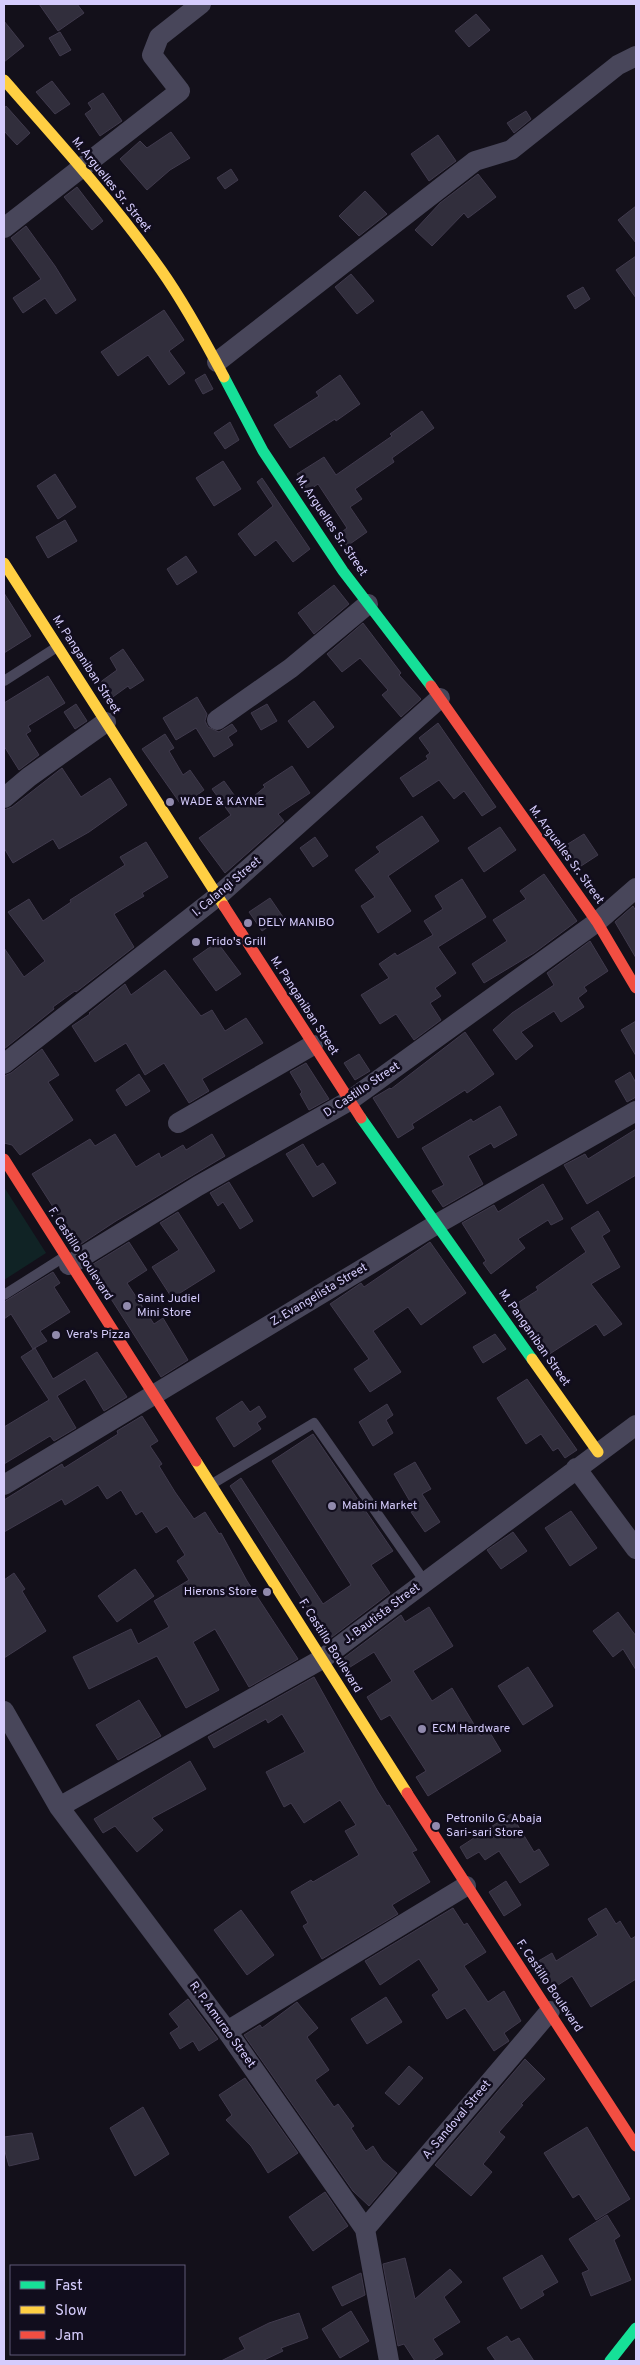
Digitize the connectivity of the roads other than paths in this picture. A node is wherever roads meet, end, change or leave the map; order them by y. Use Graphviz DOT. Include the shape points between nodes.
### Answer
graph roads {
  1 [pos="201,4"];
  2 [pos="636,56"];
  3 [pos="4,80"];
  4 [pos="82,168"];
  5 [pos="4,228"];
  6 [pos="217,362"];
  7 [pos="4,563"];
  8 [pos="368,604"];
  9 [pos="58,647"];
  10 [pos="4,681"];
  11 [pos="440,698"];
  12 [pos="218,720"];
  13 [pos="106,722"];
  14 [pos="4,798"];
  15 [pos="636,888"];
  16 [pos="218,896"];
  17 [pos="597,922"];
  18 [pos="636,988"];
  19 [pos="313,1045"];
  20 [pos="4,1064"];
  21 [pos="349,1101"];
  22 [pos="636,1111"];
  23 [pos="178,1123"];
  24 [pos="4,1159"];
  25 [pos="437,1224"];
  26 [pos="67,1261"];
  27 [pos="4,1295"];
  28 [pos="154,1394"];
  29 [pos="636,1425"];
  30 [pos="598,1452"];
  31 [pos="576,1468"];
  32 [pos="212,1484"];
  33 [pos="4,1485"];
  34 [pos="636,1549"];
  35 [pos="425,1582"];
  36 [pos="322,1659"];
  37 [pos="4,1711"];
  38 [pos="59,1807"];
  39 [pos="466,1886"];
  40 [pos="550,2011"];
  41 [pos="227,2031"];
  42 [pos="636,2146"];
  43 [pos="365,2229"];
  44 [pos="636,2328"];
  45 [pos="389,2361"];
  46 [pos="610,2361"];
  1 -- 4 [label="street" via="159,37 152,55 180,90"];
  2 -- 6 [label="street" via="618,65 512,150 475,161"];
  3 -- 4 [label="street, M. Arguelles Sr. Street"];
  4 -- 5 [label="street"];
  4 -- 6 [label="street, M. Arguelles Sr. Street" via="161,270"];
  6 -- 8 [label="street, M. Arguelles Sr. Street" via="263,450"];
  7 -- 9 [label="street, M. Panganiban Street"];
  8 -- 11 [label="street, M. Arguelles Sr. Street"];
  8 -- 12 [label="street" via="291,668"];
  9 -- 10 [label="lane"];
  9 -- 13 [label="street, M. Panganiban Street"];
  11 -- 16 [label="street, I. Calangi Street"];
  11 -- 17 [label="street, M. Arguelles Sr. Street"];
  13 -- 14 [label="street"];
  13 -- 16 [label="street, M. Panganiban Street"];
  15 -- 17 [label="street, D. Castillo Street"];
  16 -- 19 [label="street, M. Panganiban Street"];
  16 -- 20 [label="street, I. Calangi Street"];
  17 -- 18 [label="street, M. Arguelles Sr. Street"];
  17 -- 21 [label="street, D. Castillo Street"];
  19 -- 21 [label="street, M. Panganiban Street"];
  19 -- 23 [label="street"];
  21 -- 25 [label="street, M. Panganiban Street"];
  21 -- 26 [label="street, D. Castillo Street"];
  22 -- 25 [label="street, Z. Evangelista Street"];
  24 -- 26 [label="street, F. Castillo Boulevard"];
  25 -- 28 [label="street, Z. Evangelista Street"];
  25 -- 30 [label="street, M. Panganiban Street"];
  26 -- 27 [label="lane, D. Castillo Street"];
  26 -- 28 [label="street, F. Castillo Boulevard"];
  28 -- 32 [label="street, F. Castillo Boulevard"];
  28 -- 33 [label="street, Z. Evangelista Street"];
  29 -- 30 [label="street, J. Bautista Street"];
  30 -- 31 [label="street, J. Bautista Street"];
  31 -- 34 [label="street"];
  31 -- 35 [label="street, J. Bautista Street"];
  32 -- 35 [label="lane" via="314,1423"];
  32 -- 36 [label="street, F. Castillo Boulevard"];
  35 -- 36 [label="street, J. Bautista Street"];
  36 -- 38 [label="street, J. Bautista Street"];
  36 -- 39 [label="street, F. Castillo Boulevard"];
  37 -- 38 [label="street, R. P. Amurao Street"];
  38 -- 41 [label="street, R. P. Amurao Street"];
  39 -- 40 [label="street, F. Castillo Boulevard"];
  39 -- 41 [label="street"];
  40 -- 42 [label="street, F. Castillo Boulevard"];
  40 -- 43 [label="street, A. Sandoval Street"];
  41 -- 43 [label="street, R. P. Amurao Street"];
  43 -- 45 [label="street, R. P. Amurao Street"];
  44 -- 46 [label="street"];
}
